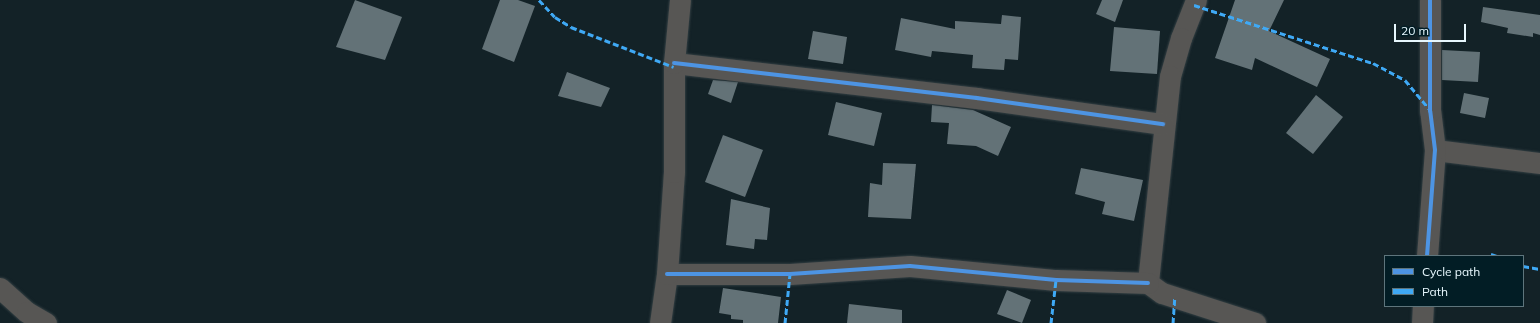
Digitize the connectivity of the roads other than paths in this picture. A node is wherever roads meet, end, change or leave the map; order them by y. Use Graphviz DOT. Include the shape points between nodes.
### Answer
graph roads {
  1 [pos="680,0"];
  2 [pos="1196,0"];
  3 [pos="1430,0"];
  4 [pos="674,63"];
  5 [pos="1163,124"];
  6 [pos="1435,150"];
  7 [pos="1540,163"];
  8 [pos="1427,255"];
  9 [pos="667,274"];
  10 [pos="1148,283"];
  11 [pos="0,288"];
  12 [pos="0,306"];
  13 [pos="1423,307"];
  14 [pos="27,312"];
  15 [pos="46,323"];
  16 [pos="660,323"];
  17 [pos="1255,323"];
  18 [pos="1422,323"];
  1 -- 4 [label="street"];
  2 -- 5 [label="street" via="1170,76"];
  3 -- 6 [label="street" via="1430,111"];
  4 -- 5 [label="street" via="977,98"];
  4 -- 9 [label="street" via="674,172"];
  5 -- 10 [label="street"];
  6 -- 7 [label="street"];
  6 -- 8 [label="street"];
  9 -- 10 [label="street" via="790,274 910,266 1056,280"];
  9 -- 16 [label="street"];
  10 -- 17 [label="street" via="1162,293"];
  11 -- 14 [label="street"];
  12 -- 14 [label="street"];
  13 -- 18 [label="street"];
  14 -- 15 [label="street"];
}
